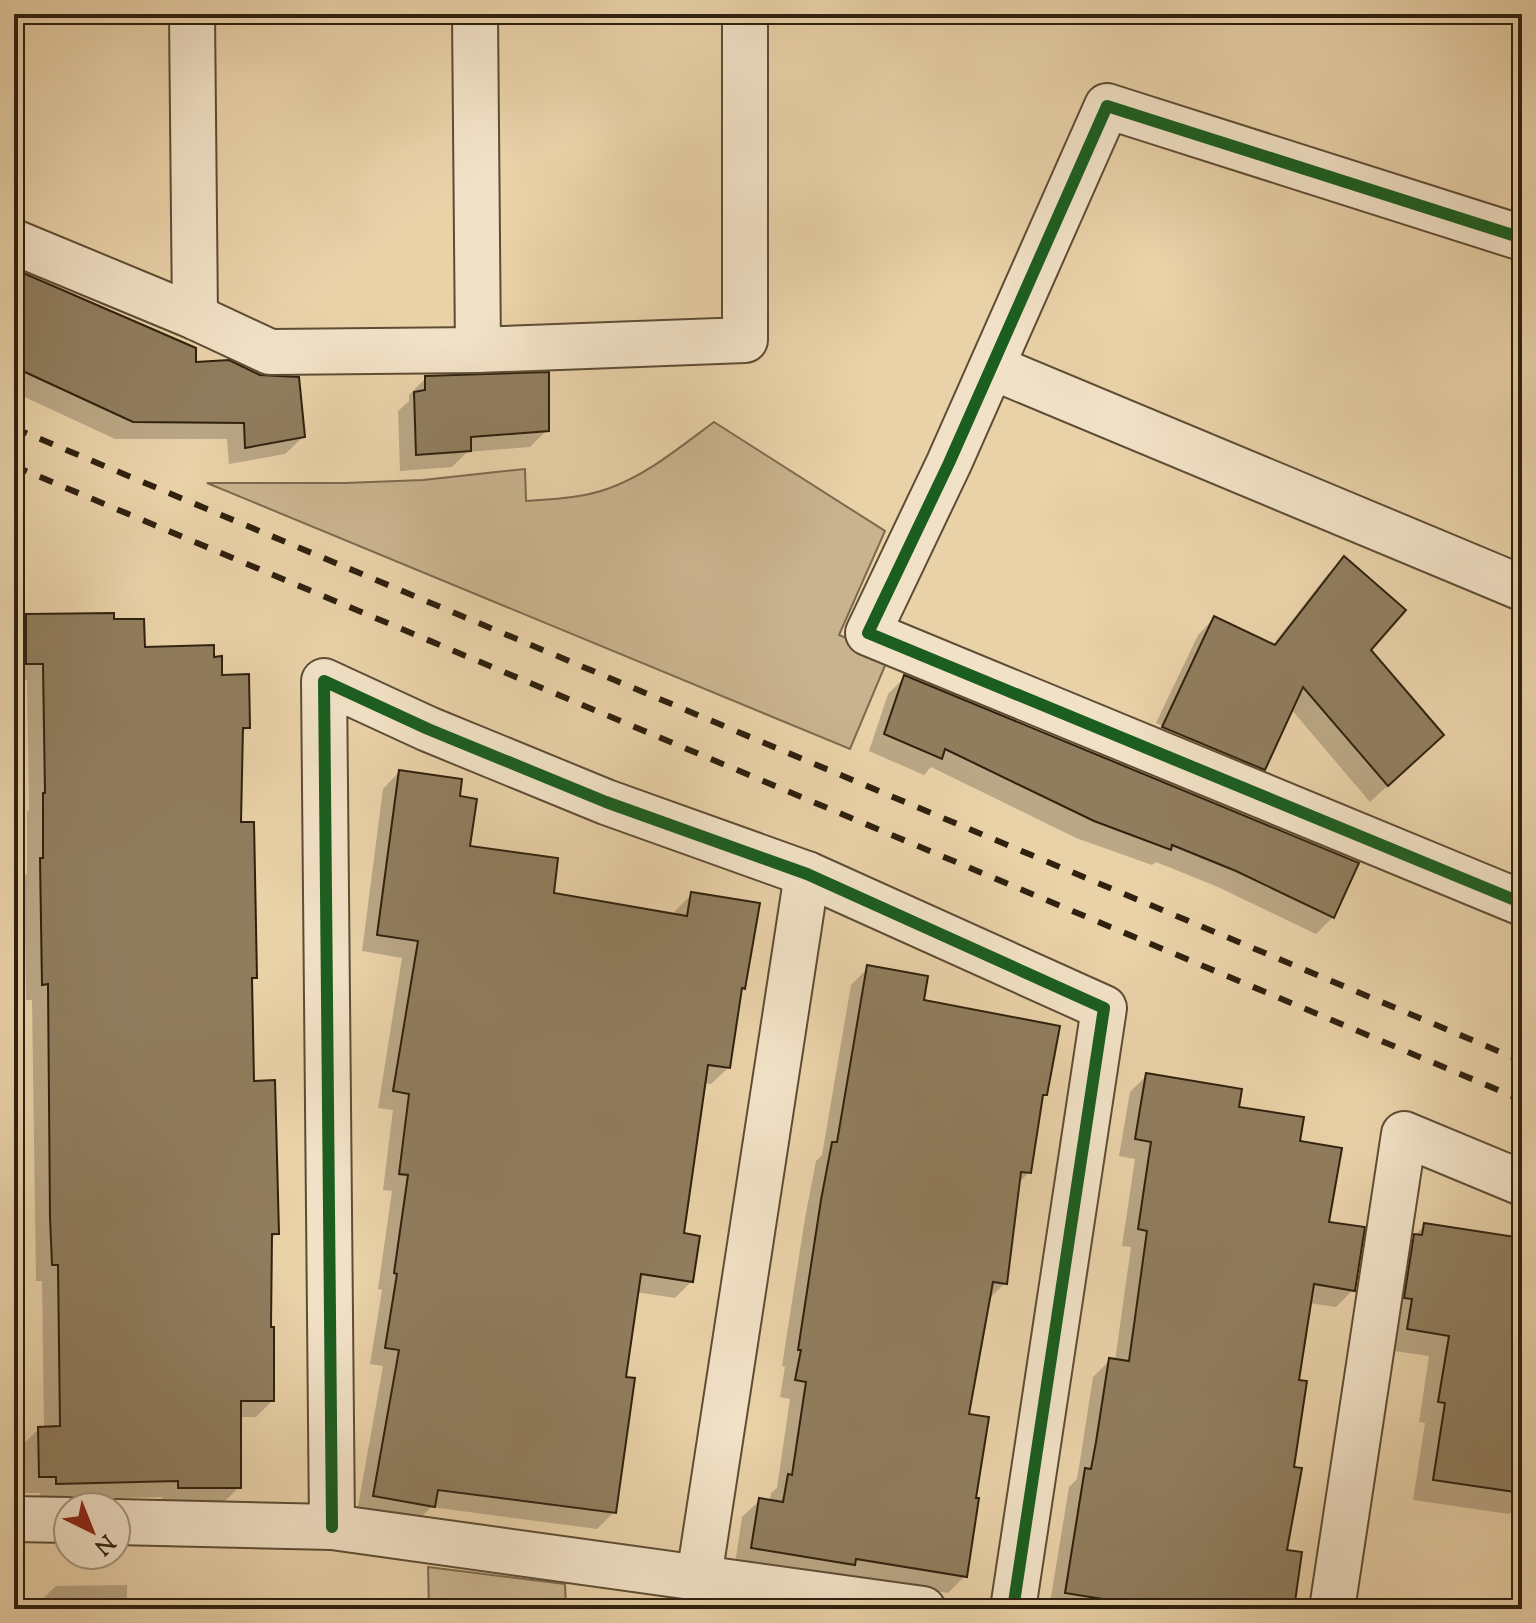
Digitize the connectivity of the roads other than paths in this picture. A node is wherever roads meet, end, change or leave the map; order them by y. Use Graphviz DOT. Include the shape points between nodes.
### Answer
graph roads {
  1 [pos="192,14"];
  2 [pos="475,14"];
  3 [pos="745,14"];
  4 [pos="1522,238"];
  5 [pos="14,242"];
  6 [pos="195,317"];
  7 [pos="478,350"];
  8 [pos="992,367"];
  9 [pos="1522,588"];
  10 [pos="807,874"];
  11 [pos="1522,903"];
  12 [pos="1522,1183"];
  13 [pos="14,1519"];
  14 [pos="52,1520"];
  15 [pos="132,1522"];
  16 [pos="332,1527"];
  17 [pos="699,1577"];
  18 [pos="877,1606"];
  19 [pos="923,1609"];
  20 [pos="1013,1609"];
  21 [pos="1332,1609"];
  1 -- 6 [label="street"];
  2 -- 7 [label="street"];
  3 -- 7 [label="street" via="745,340"];
  4 -- 8 [label="street" via="1107,106"];
  5 -- 6 [label="street"];
  6 -- 7 [label="street" via="270,352"];
  8 -- 9 [label="street"];
  8 -- 11 [label="street" via="868,633"];
  10 -- 16 [label="street" via="606,802 324,681"];
  10 -- 17 [label="street"];
  10 -- 20 [label="street" via="1104,1008"];
  12 -- 21 [label="street" via="1404,1134"];
  13 -- 14 [label="street"];
  15 -- 16 [label="street"];
  16 -- 17 [label="street"];
  17 -- 18 [label="street"];
  18 -- 19 [label="street"];
}
